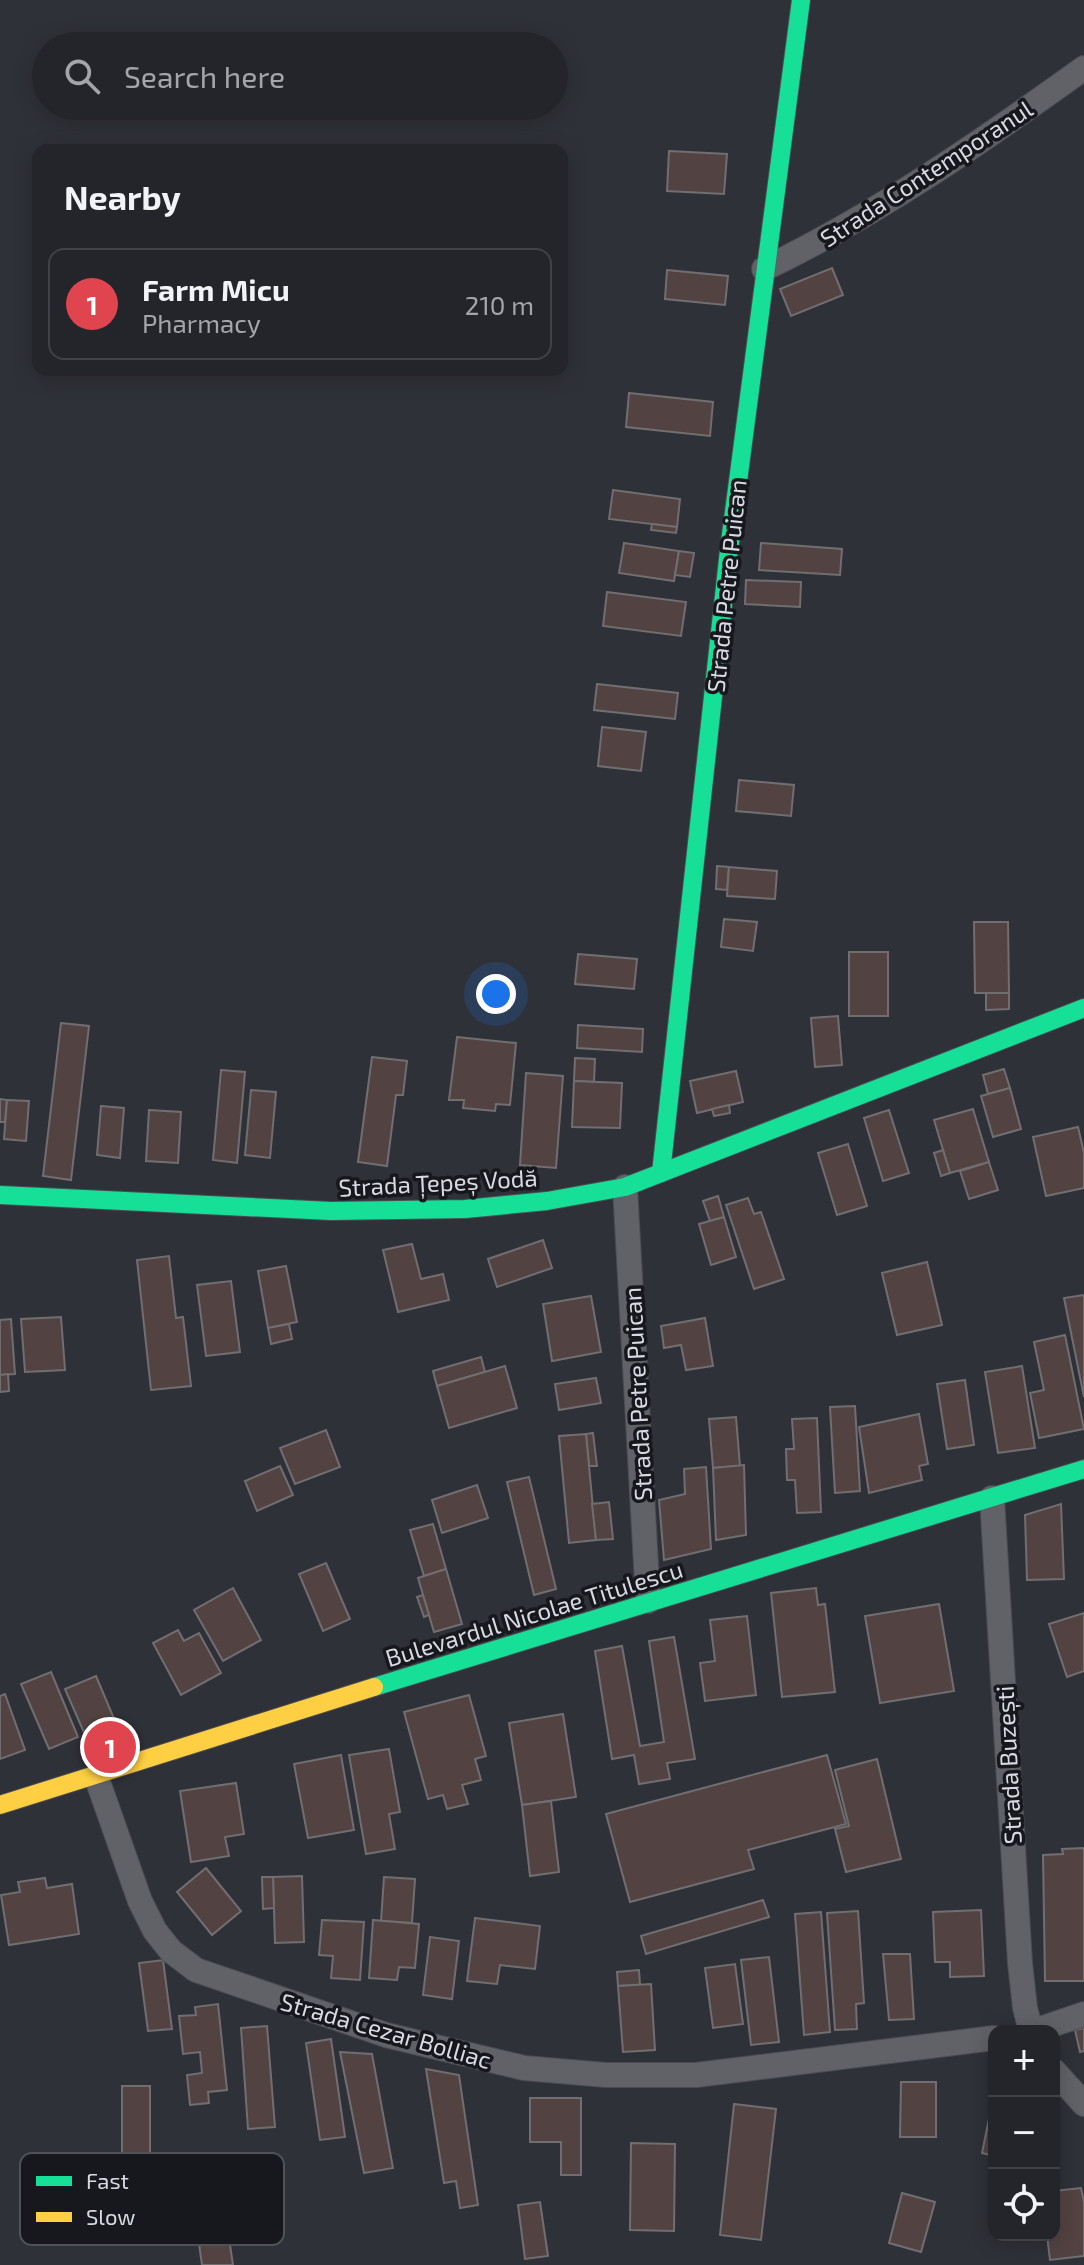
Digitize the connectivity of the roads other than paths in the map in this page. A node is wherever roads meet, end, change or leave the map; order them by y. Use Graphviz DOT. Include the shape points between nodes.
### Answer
graph roads {
  1 [pos="801,0"];
  2 [pos="1084,68"];
  3 [pos="764,269"];
  4 [pos="1084,1008"];
  5 [pos="661,1173"];
  6 [pos="625,1187"];
  7 [pos="0,1195"];
  8 [pos="1084,1469"];
  9 [pos="992,1498"];
  10 [pos="648,1601"];
  11 [pos="96,1776"];
  12 [pos="0,1805"];
  13 [pos="1084,2014"];
  14 [pos="1030,2025"];
  15 [pos="1050,2025"];
  16 [pos="988,2039"];
  17 [pos="1060,2078"];
  18 [pos="1084,2104"];
  1 -- 3 [label="street, Strada Petre Puican"];
  2 -- 3 [label="street, Strada Contemporanul" via="945,166 825,240"];
  3 -- 5 [label="street, Strada Petre Puican"];
  4 -- 5 [label="street, Strada Țepeș Vodă"];
  5 -- 6 [label="street, Strada Țepeș Vodă"];
  6 -- 7 [label="street, Strada Țepeș Vodă" via="465,1209 331,1211"];
  6 -- 10 [label="street, Strada Petre Puican"];
  8 -- 9 [label="street, Bulevardul Nicolae Titulescu"];
  9 -- 10 [label="street, Bulevardul Nicolae Titulescu"];
  9 -- 14 [label="street, Strada Buzești" via="1020,1963"];
  10 -- 11 [label="street, Bulevardul Nicolae Titulescu"];
  11 -- 12 [label="street, Bulevardul Nicolae Titulescu"];
  11 -- 16 [label="street, Strada Cezar Bolliac" via="140,1901 171,1951 196,1970 386,2035 524,2068 606,2075 696,2075"];
  13 -- 15 [label="street"];
  17 -- 18 [label="street"];
}
